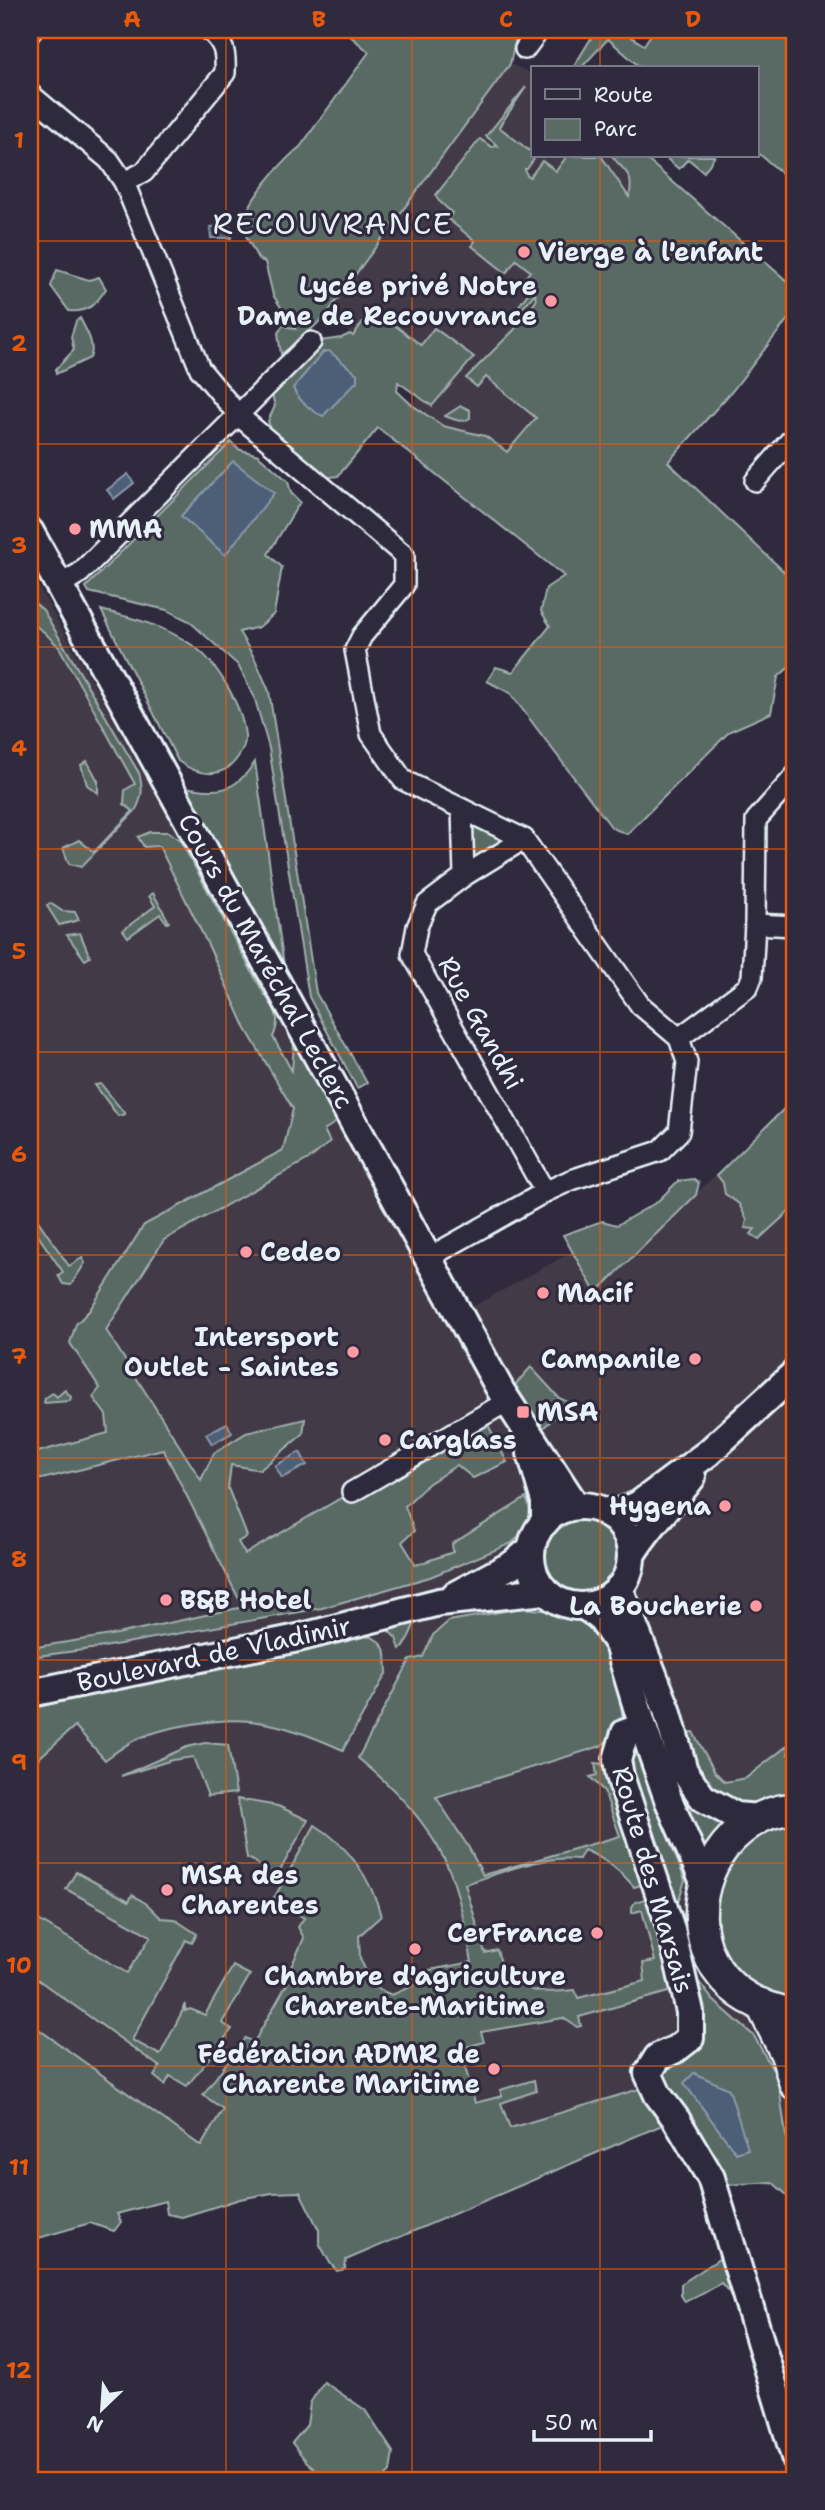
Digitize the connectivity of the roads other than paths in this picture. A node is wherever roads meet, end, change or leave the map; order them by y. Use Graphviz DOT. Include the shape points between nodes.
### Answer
graph roads {
  1 [pos="209,30"];
  2 [pos="539,30"];
  3 [pos="525,49"];
  4 [pos="30,94"];
  5 [pos="124,182"];
  6 [pos="311,342"];
  7 [pos="239,416"];
  8 [pos="795,435"];
  9 [pos="755,481"];
  10 [pos="30,532"];
  11 [pos="61,584"];
  12 [pos="795,776"];
  13 [pos="462,809"];
  14 [pos="524,839"];
  15 [pos="464,876"];
  16 [pos="755,924"];
  17 [pos="795,926"];
  18 [pos="679,1038"];
  19 [pos="545,1192"];
  20 [pos="428,1258"];
  21 [pos="795,1373"];
  22 [pos="504,1397"];
  23 [pos="708,1453"];
  24 [pos="352,1492"];
  25 [pos="576,1506"];
  26 [pos="610,1516"];
  27 [pos="545,1522"];
  28 [pos="531,1549"];
  29 [pos="631,1555"];
  30 [pos="618,1588"];
  31 [pos="545,1591"];
  32 [pos="439,1602"];
  33 [pos="584,1606"];
  34 [pos="30,1693"];
  35 [pos="643,1727"];
  36 [pos="795,1809"];
  37 [pos="759,1818"];
  38 [pos="705,1884"];
  39 [pos="761,2004"];
  40 [pos="795,2014"];
  41 [pos="795,2084"];
  42 [pos="795,2457"];
  1 -- 5 [label="street" via="226,53 225,73 144,172"];
  2 -- 3 [label="street"];
  4 -- 5 [label="street" via="109,160"];
  5 -- 7 [label="street" via="200,369"];
  6 -- 7 [label="street"];
  7 -- 11 [label="street" via="80,573"];
  7 -- 13 [label="street" via="404,555 404,585 355,650 371,734 403,780"];
  8 -- 9 [label="street"];
  10 -- 11 [label="main road, Cours du Maréchal Leclerc"];
  11 -- 20 [label="main road, Cours du Maréchal Leclerc"];
  12 -- 16 [label="street" via="756,820"];
  13 -- 14 [label="street"];
  13 -- 15 [label="street"];
  14 -- 15 [label="street, Rue Gandhi"];
  14 -- 18 [label="street" via="640,1005"];
  15 -- 19 [label="street, Rue Gandhi" via="427,904 412,954"];
  16 -- 17 [label="street"];
  16 -- 18 [label="street" via="748,987"];
  18 -- 19 [label="street" via="687,1062 680,1132 660,1151"];
  19 -- 20 [label="street"];
  20 -- 22 [label="main road, Cours du Maréchal Leclerc"];
  21 -- 23 [label="main road"];
  22 -- 24 [label="street"];
  22 -- 25 [label="main road, Cours du Maréchal Leclerc"];
  22 -- 27 [label="main road, Cours du Maréchal Leclerc" via="534,1462 545,1501"];
  23 -- 26 [label="main road" via="638,1505"];
  23 -- 29 [label="main road"];
  25 -- 26 [label="main road"];
  25 -- 27 [label="main road"];
  26 -- 29 [label="main road" via="624,1531"];
  27 -- 28 [label="main road"];
  28 -- 31 [label="main road" via="533,1571"];
  28 -- 32 [label="main road"];
  29 -- 30 [label="main road"];
  30 -- 33 [label="main road" via="600,1602"];
  30 -- 37 [label="main road" via="667,1710 684,1771 703,1798 736,1816"];
  31 -- 32 [label="main road"];
  31 -- 33 [label="main road" via="562,1602"];
  32 -- 34 [label="main road, Boulevard de Vladimir" via="298,1638"];
  33 -- 35 [label="main road" via="600,1617 618,1644"];
  35 -- 38 [label="main road" via="668,1800"];
  35 -- 42 [label="main road, Route des Marsais" via="625,1733 617,1760 671,1929 690,2012 690,2038 658,2057 648,2073 711,2178"];
  36 -- 37 [label="main road"];
  37 -- 38 [label="main road" via="727,1843 713,1861"];
  38 -- 39 [label="main road" via="701,1928 708,1954 739,1992"];
  39 -- 40 [label="main road"];
  39 -- 41 [label="main road"];
}
